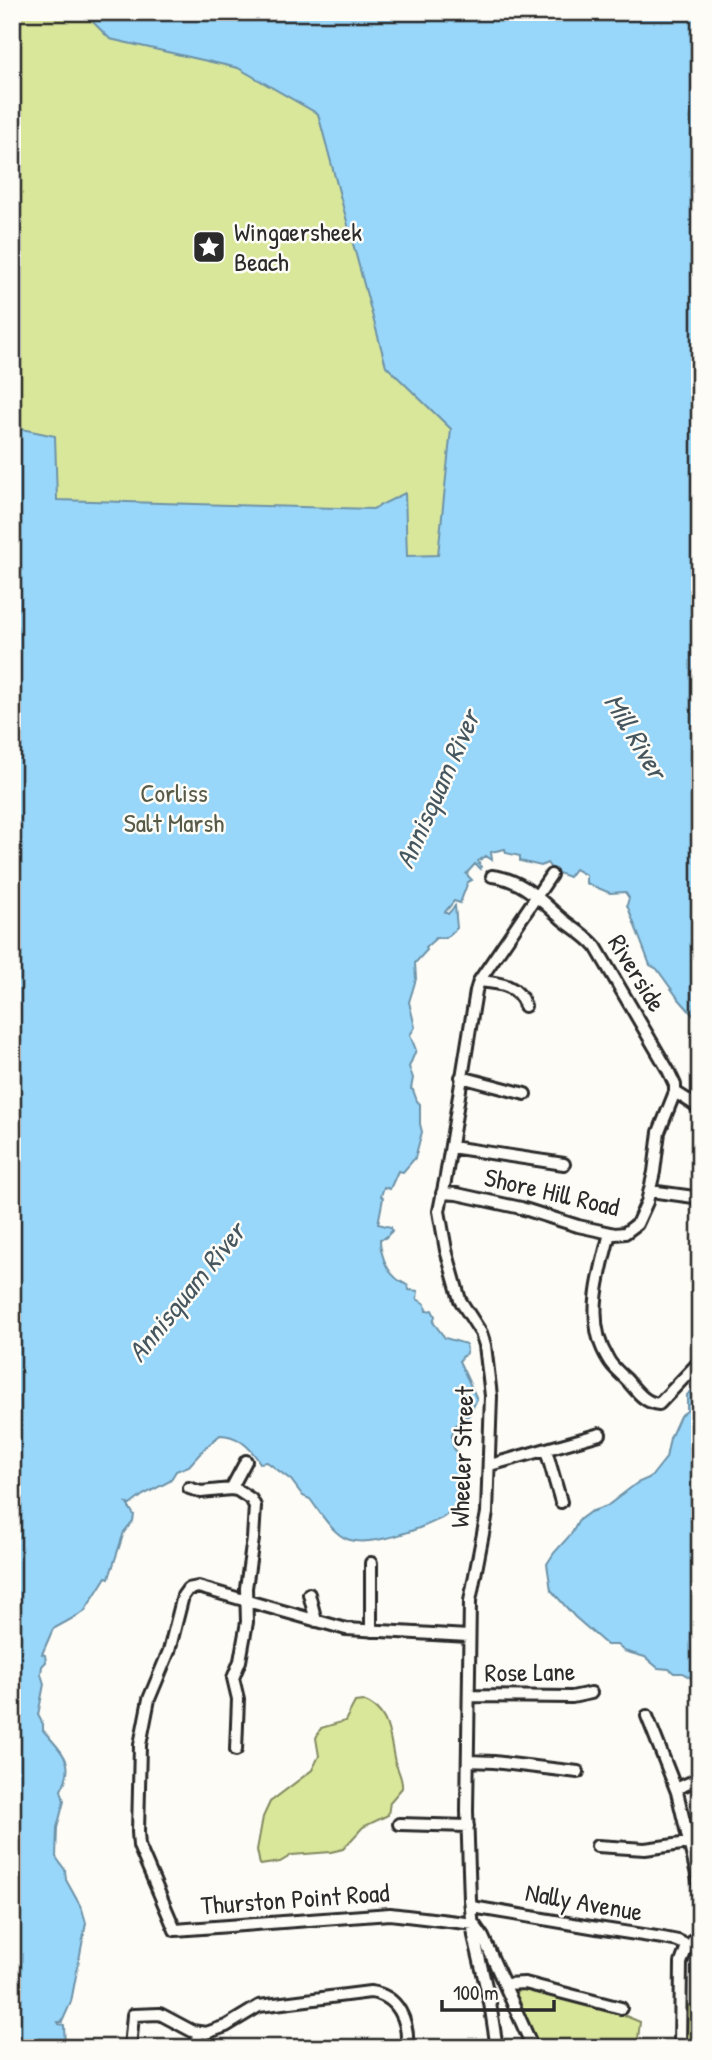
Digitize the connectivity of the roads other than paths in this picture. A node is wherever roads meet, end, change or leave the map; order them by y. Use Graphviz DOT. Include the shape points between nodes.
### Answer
graph roads {
  1 [pos="551,875"];
  2 [pos="492,876"];
  3 [pos="536,896"];
  4 [pos="479,981"];
  5 [pos="525,1006"];
  6 [pos="461,1077"];
  7 [pos="674,1092"];
  8 [pos="526,1094"];
  9 [pos="700,1110"];
  10 [pos="451,1147"];
  11 [pos="564,1164"];
  12 [pos="650,1191"];
  13 [pos="442,1193"];
  14 [pos="694,1197"];
  15 [pos="610,1233"];
  16 [pos="700,1361"];
  17 [pos="600,1434"];
  18 [pos="546,1450"];
  19 [pos="246,1461"];
  20 [pos="489,1465"];
  21 [pos="189,1488"];
  22 [pos="231,1489"];
  23 [pos="561,1502"];
  24 [pos="371,1563"];
  25 [pos="309,1594"];
  26 [pos="248,1602"];
  27 [pos="316,1621"];
  28 [pos="371,1631"];
  29 [pos="468,1636"];
  30 [pos="591,1693"];
  31 [pos="470,1696"];
  32 [pos="646,1716"];
  33 [pos="236,1750"];
  34 [pos="468,1761"];
  35 [pos="578,1772"];
  36 [pos="700,1778"];
  37 [pos="676,1789"];
  38 [pos="399,1824"];
  39 [pos="468,1826"];
  40 [pos="689,1843"];
  41 [pos="597,1846"];
  42 [pos="700,1886"];
  43 [pos="472,1906"];
  44 [pos="474,1924"];
  45 [pos="700,1933"];
  46 [pos="688,1946"];
  47 [pos="505,1984"];
  48 [pos="621,2008"];
  49 [pos="198,2033"];
  50 [pos="130,2048"];
  51 [pos="195,2048"];
  52 [pos="407,2048"];
  53 [pos="497,2048"];
  54 [pos="533,2048"];
  55 [pos="680,2048"];
  1 -- 3 [label="street, Wheeler Street"];
  2 -- 3 [label="street"];
  3 -- 4 [label="street, Wheeler Street"];
  3 -- 7 [label="street, Riverside" via="596,947 676,1085"];
  4 -- 5 [label="street" via="511,987"];
  4 -- 6 [label="street, Wheeler Street"];
  6 -- 8 [label="street"];
  6 -- 10 [label="street, Wheeler Street"];
  7 -- 9 [label="street"];
  7 -- 12 [label="street, Shore Hill Road" via="659,1132"];
  10 -- 11 [label="street"];
  10 -- 13 [label="street, Wheeler Street"];
  12 -- 14 [label="street"];
  12 -- 15 [label="street, Shore Hill Road" via="632,1230"];
  13 -- 15 [label="street, Shore Hill Road" via="502,1203"];
  13 -- 20 [label="street, Wheeler Street" via="439,1211 454,1279 485,1345 491,1396"];
  15 -- 16 [label="street" via="595,1305 598,1336 609,1362 642,1397 659,1404"];
  17 -- 18 [label="street"];
  18 -- 20 [label="street"];
  18 -- 23 [label="street"];
  19 -- 22 [label="street"];
  20 -- 29 [label="street, Wheeler Street" via="487,1513"];
  21 -- 22 [label="street" via="201,1492"];
  22 -- 26 [label="street" via="255,1506"];
  24 -- 28 [label="street"];
  25 -- 27 [label="street"];
  26 -- 27 [label="street, Thurston Point Road"];
  26 -- 33 [label="street" via="244,1644 233,1678 238,1699"];
  26 -- 44 [label="street, Thurston Point Road" via="198,1587 188,1589 149,1699 140,1745 139,1846 175,1930 390,1914"];
  27 -- 28 [label="street, Thurston Point Road"];
  28 -- 29 [label="street, Thurston Point Road"];
  29 -- 31 [label="street, Wheeler Street"];
  30 -- 31 [label="street, Rose Lane" via="572,1697"];
  31 -- 34 [label="street, Wheeler Street"];
  32 -- 37 [label="street"];
  34 -- 35 [label="street"];
  34 -- 39 [label="street, Wheeler Street"];
  36 -- 37 [label="street"];
  37 -- 40 [label="street"];
  38 -- 39 [label="street"];
  39 -- 43 [label="street, Wheeler Street"];
  40 -- 41 [label="street" via="645,1849"];
  40 -- 42 [label="street"];
  43 -- 44 [label="street, Wheeler Street"];
  43 -- 46 [label="street, Nally Avenue"];
  44 -- 47 [label="street"];
  44 -- 53 [label="street, Wheeler Street"];
  45 -- 46 [label="street"];
  46 -- 55 [label="street" via="681,1963"];
  47 -- 48 [label="street" via="525,1983"];
  47 -- 54 [label="street"];
  49 -- 50 [label="street" via="160,2014 133,2015"];
  49 -- 51 [label="street"];
  49 -- 52 [label="street" via="226,2026 259,2006 370,1992 386,1996 400,2009 407,2025"];
}
